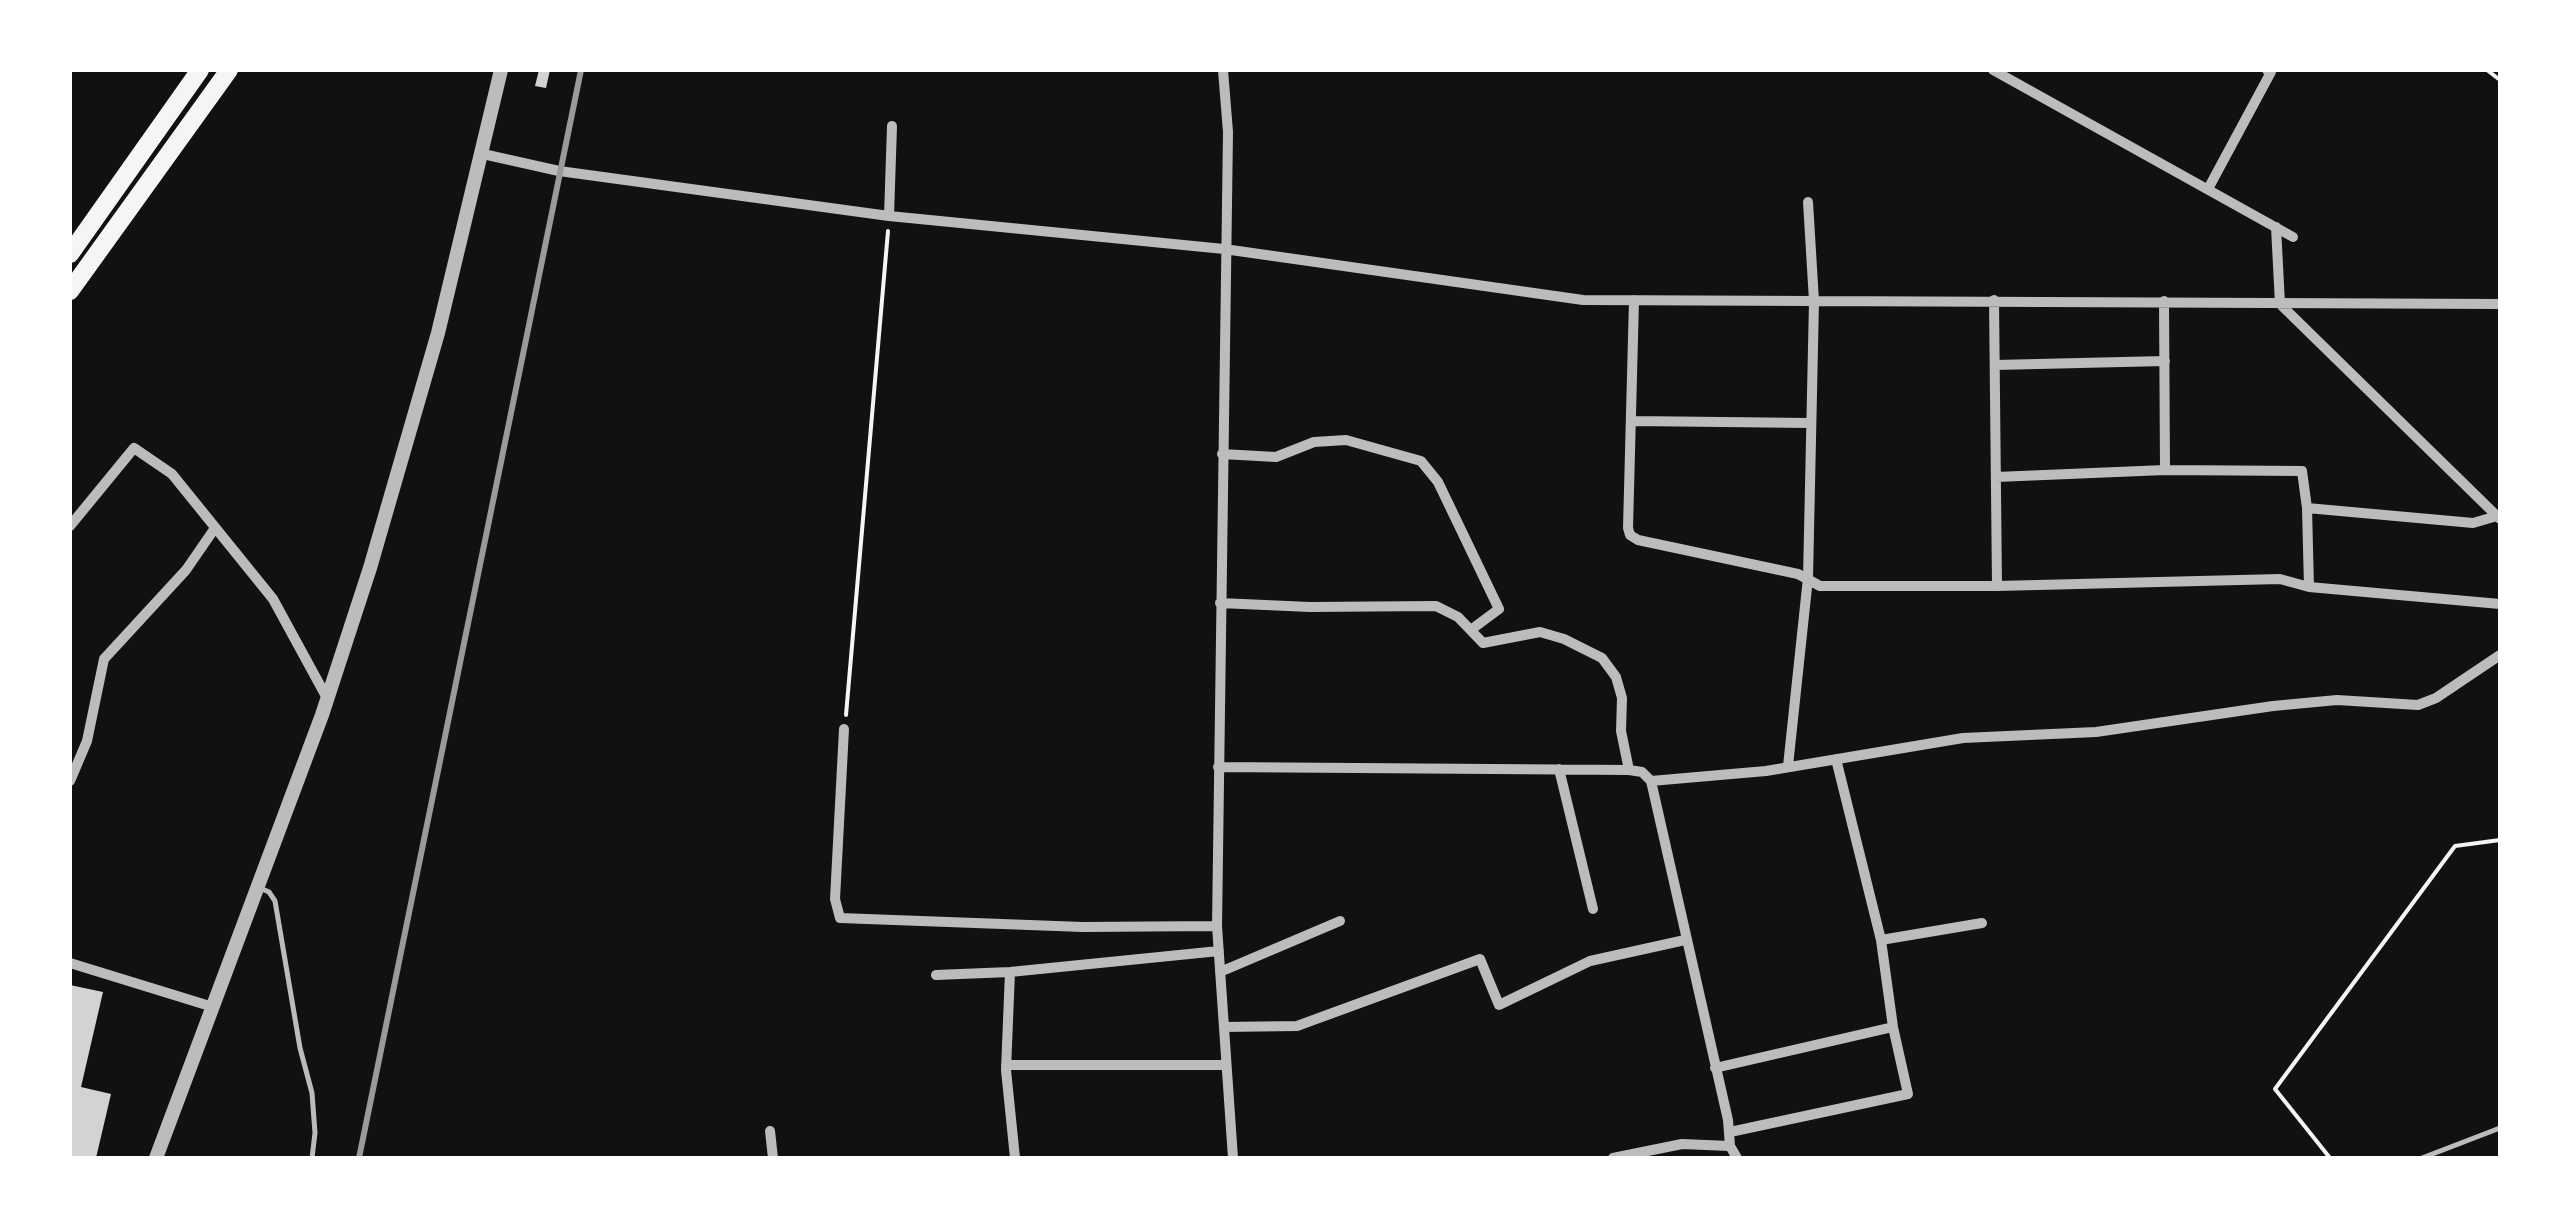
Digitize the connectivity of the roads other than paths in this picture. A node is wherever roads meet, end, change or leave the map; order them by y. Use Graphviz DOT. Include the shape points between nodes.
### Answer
graph roads {
  1 [pos="200,70"];
  2 [pos="228,70"];
  3 [pos="501,70"];
  4 [pos="1223,70"];
  5 [pos="2268,70"];
  6 [pos="2001,72"];
  7 [pos="892,126"];
  8 [pos="483,154"];
  9 [pos="2208,189"];
  10 [pos="1808,202"];
  11 [pos="889,216"];
  12 [pos="2276,228"];
  13 [pos="2293,237"];
  14 [pos="1224,250"];
  15 [pos="70,254"];
  16 [pos="70,292"];
  17 [pos="1634,300"];
  18 [pos="1994,300"];
  19 [pos="1814,301"];
  20 [pos="2164,301"];
  21 [pos="2280,304"];
  22 [pos="2500,304"];
  23 [pos="2165,361"];
  24 [pos="1994,365"];
  25 [pos="1633,420"];
  26 [pos="1810,423"];
  27 [pos="1222,454"];
  28 [pos="2166,470"];
  29 [pos="1996,477"];
  30 [pos="2307,508"];
  31 [pos="2498,518"];
  32 [pos="70,526"];
  33 [pos="215,528"];
  34 [pos="1808,578"];
  35 [pos="1997,586"];
  36 [pos="2308,587"];
  37 [pos="1220,603"];
  38 [pos="2500,604"];
  39 [pos="1472,630"];
  40 [pos="2500,655"];
  41 [pos="327,698"];
  42 [pos="844,730"];
  43 [pos="1836,759"];
  44 [pos="1788,766"];
  45 [pos="1218,767"];
  46 [pos="1559,769"];
  47 [pos="1629,770"];
  48 [pos="70,781"];
  49 [pos="1652,781"];
  50 [pos="257,886"];
  51 [pos="1592,909"];
  52 [pos="1340,922"];
  53 [pos="1982,923"];
  54 [pos="1217,926"];
  55 [pos="1685,940"];
  56 [pos="1881,940"];
  57 [pos="1219,951"];
  58 [pos="70,963"];
  59 [pos="1010,972"];
  60 [pos="1220,972"];
  61 [pos="936,976"];
  62 [pos="213,1007"];
  63 [pos="1224,1027"];
  64 [pos="1893,1027"];
  65 [pos="1226,1064"];
  66 [pos="1006,1065"];
  67 [pos="1714,1068"];
  68 [pos="2500,1128"];
  69 [pos="770,1131"];
  70 [pos="1730,1132"];
  71 [pos="1730,1146"];
  72 [pos="156,1158"];
  73 [pos="312,1158"];
  74 [pos="774,1158"];
  75 [pos="1014,1158"];
  76 [pos="1233,1158"];
  77 [pos="1613,1158"];
  78 [pos="1737,1158"];
  79 [pos="2422,1158"];
  1 -- 15 [label="highway"];
  2 -- 16 [label="highway"];
  3 -- 8 [label="street"];
  4 -- 14 [label="street"];
  5 -- 9 [label="street"];
  6 -- 9 [label="street"];
  7 -- 11 [label="street"];
  8 -- 11 [label="street" via="559,171"];
  8 -- 41 [label="street" via="396,480"];
  9 -- 12 [label="street"];
  10 -- 19 [label="street"];
  11 -- 14 [label="street"];
  12 -- 13 [label="street"];
  12 -- 21 [label="street"];
  14 -- 17 [label="street" via="1565,298"];
  14 -- 27 [label="street"];
  17 -- 19 [label="street"];
  17 -- 25 [label="street"];
  18 -- 19 [label="street"];
  18 -- 20 [label="street"];
  18 -- 24 [label="street"];
  19 -- 26 [label="street"];
  20 -- 21 [label="street"];
  20 -- 23 [label="street"];
  21 -- 22 [label="street"];
  21 -- 31 [label="street"];
  23 -- 24 [label="street"];
  23 -- 28 [label="street"];
  24 -- 29 [label="street"];
  25 -- 26 [label="street"];
  25 -- 34 [label="street" via="1630,536"];
  26 -- 34 [label="street"];
  27 -- 37 [label="street"];
  27 -- 39 [label="street" via="1276,457 1314,442 1346,440 1421,461 1438,482 1499,609"];
  28 -- 29 [label="street"];
  28 -- 30 [label="street" via="2302,471"];
  29 -- 35 [label="street"];
  30 -- 31 [label="street" via="2473,524"];
  30 -- 36 [label="street"];
  32 -- 33 [label="street" via="134,448 172,474"];
  33 -- 41 [label="street" via="273,599"];
  33 -- 48 [label="street" via="186,570 104,659 87,742"];
  34 -- 35 [label="street" via="1820,586"];
  34 -- 44 [label="street"];
  35 -- 36 [label="street" via="2280,579"];
  36 -- 38 [label="street"];
  37 -- 39 [label="street" via="1436,606"];
  37 -- 45 [label="street"];
  39 -- 47 [label="street" via="1483,643 1540,632 1602,658 1622,698"];
  40 -- 43 [label="street" via="2418,705 2321,702 2096,732 1962,738"];
  41 -- 50 [label="street"];
  42 -- 54 [label="street" via="835,899 840,918"];
  43 -- 44 [label="street"];
  43 -- 56 [label="street"];
  44 -- 49 [label="street"];
  45 -- 46 [label="street"];
  45 -- 54 [label="street"];
  46 -- 47 [label="street"];
  46 -- 51 [label="street"];
  47 -- 49 [label="street"];
  49 -- 55 [label="street"];
  50 -- 62 [label="street"];
  50 -- 73 [label="lane" via="275,901 312,1093"];
  52 -- 60 [label="street"];
  53 -- 56 [label="street"];
  54 -- 57 [label="street"];
  55 -- 63 [label="street" via="1590,961 1499,1005 1480,958 1297,1026"];
  55 -- 67 [label="street"];
  56 -- 64 [label="street"];
  57 -- 59 [label="street"];
  57 -- 60 [label="street"];
  58 -- 62 [label="street"];
  59 -- 61 [label="street"];
  59 -- 66 [label="street"];
  60 -- 63 [label="street"];
  62 -- 72 [label="street"];
  63 -- 65 [label="street"];
  64 -- 67 [label="street"];
  64 -- 70 [label="street" via="1908,1094"];
  65 -- 66 [label="street"];
  65 -- 76 [label="street"];
  66 -- 75 [label="street"];
  67 -- 70 [label="street"];
  68 -- 79 [label="lane"];
  69 -- 74 [label="street"];
  70 -- 71 [label="street"];
  71 -- 77 [label="street" via="1682,1144"];
  71 -- 78 [label="street"];
}
